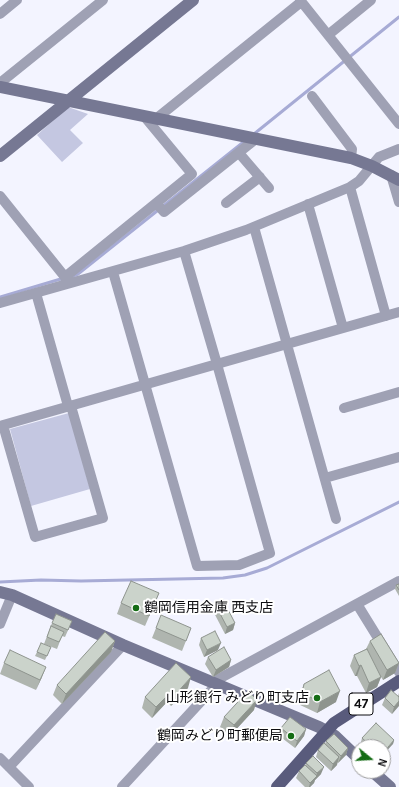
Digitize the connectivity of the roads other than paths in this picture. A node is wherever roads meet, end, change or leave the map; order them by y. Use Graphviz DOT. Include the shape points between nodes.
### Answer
graph roads {
  1 [pos="17,0"];
  2 [pos="103,0"];
  3 [pos="193,0"];
  4 [pos="370,0"];
  5 [pos="301,1"];
  6 [pos="0,14"];
  7 [pos="328,35"];
  8 [pos="0,83"];
  9 [pos="0,87"];
  10 [pos="312,96"];
  11 [pos="67,101"];
  12 [pos="144,116"];
  13 [pos="157,118"];
  14 [pos="399,124"];
  15 [pos="256,138"];
  16 [pos="399,149"];
  17 [pos="239,153"];
  18 [pos="0,156"];
  19 [pos="351,158"];
  20 [pos="372,166"];
  21 [pos="260,177"];
  22 [pos="395,178"];
  23 [pos="350,187"];
  24 [pos="269,188"];
  25 [pos="0,196"];
  26 [pos="399,202"];
  27 [pos="156,203"];
  28 [pos="226,203"];
  29 [pos="308,204"];
  30 [pos="254,226"];
  31 [pos="184,252"];
  32 [pos="113,272"];
  33 [pos="66,281"];
  34 [pos="36,293"];
  35 [pos="0,303"];
  36 [pos="399,312"];
  37 [pos="386,316"];
  38 [pos="343,328"];
  39 [pos="287,344"];
  40 [pos="217,364"];
  41 [pos="145,384"];
  42 [pos="399,392"];
  43 [pos="70,406"];
  44 [pos="344,408"];
  45 [pos="2,425"];
  46 [pos="399,456"];
  47 [pos="325,478"];
  48 [pos="336,520"];
  49 [pos="399,581"];
  50 [pos="6,594"];
  51 [pos="357,604"];
  52 [pos="0,624"];
  53 [pos="124,645"];
  54 [pos="399,672"];
  55 [pos="399,681"];
  56 [pos="215,683"];
  57 [pos="326,731"];
  58 [pos="351,751"];
  59 [pos="0,758"];
  60 [pos="9,767"];
  61 [pos="381,779"];
  62 [pos="29,787"];
  63 [pos="122,787"];
  64 [pos="277,787"];
  65 [pos="390,787"];
  1 -- 6 [label="street"];
  2 -- 8 [label="street"];
  3 -- 11 [label="street"];
  4 -- 7 [label="street"];
  5 -- 7 [label="street"];
  5 -- 13 [label="street"];
  7 -- 14 [label="street"];
  9 -- 11 [label="street"];
  10 -- 19 [label="street" via="352,149"];
  11 -- 12 [label="street"];
  11 -- 18 [label="street"];
  12 -- 13 [label="street"];
  12 -- 27 [label="street" via="192,174"];
  13 -- 15 [label="street"];
  15 -- 17 [label="street"];
  15 -- 19 [label="street"];
  16 -- 20 [label="street" via="379,157"];
  17 -- 21 [label="street"];
  17 -- 27 [label="street" via="164,212"];
  19 -- 20 [label="street"];
  20 -- 22 [label="street"];
  20 -- 23 [label="street" via="360,181"];
  21 -- 24 [label="street"];
  21 -- 28 [label="street"];
  22 -- 26 [label="street"];
  23 -- 29 [label="street"];
  23 -- 37 [label="street"];
  25 -- 33 [label="street"];
  27 -- 33 [label="street"];
  29 -- 30 [label="street"];
  29 -- 38 [label="street"];
  30 -- 31 [label="street"];
  30 -- 39 [label="street"];
  31 -- 32 [label="street"];
  31 -- 40 [label="street"];
  32 -- 33 [label="street"];
  32 -- 41 [label="street"];
  33 -- 34 [label="street"];
  34 -- 35 [label="street"];
  34 -- 43 [label="street"];
  36 -- 37 [label="street"];
  37 -- 38 [label="street"];
  38 -- 39 [label="street"];
  39 -- 40 [label="street"];
  39 -- 47 [label="street"];
  40 -- 41 [label="street"];
  40 -- 41 [label="street" via="270,553 239,565 197,566"];
  41 -- 43 [label="street"];
  42 -- 44 [label="street"];
  43 -- 45 [label="street"];
  43 -- 45 [label="street" via="103,518 35,537"];
  46 -- 47 [label="street"];
  47 -- 48 [label="street"];
  49 -- 51 [label="street"];
  50 -- 52 [label="street"];
  50 -- 53 [label="street"];
  51 -- 54 [label="street"];
  51 -- 56 [label="street"];
  53 -- 56 [label="street"];
  53 -- 60 [label="street"];
  55 -- 57 [label="main road, 47" via="357,707"];
  56 -- 57 [label="street"];
  56 -- 63 [label="street"];
  57 -- 58 [label="street"];
  57 -- 64 [label="main road, 47"];
  59 -- 60 [label="street"];
  60 -- 62 [label="street"];
  61 -- 65 [label="street"];
}
